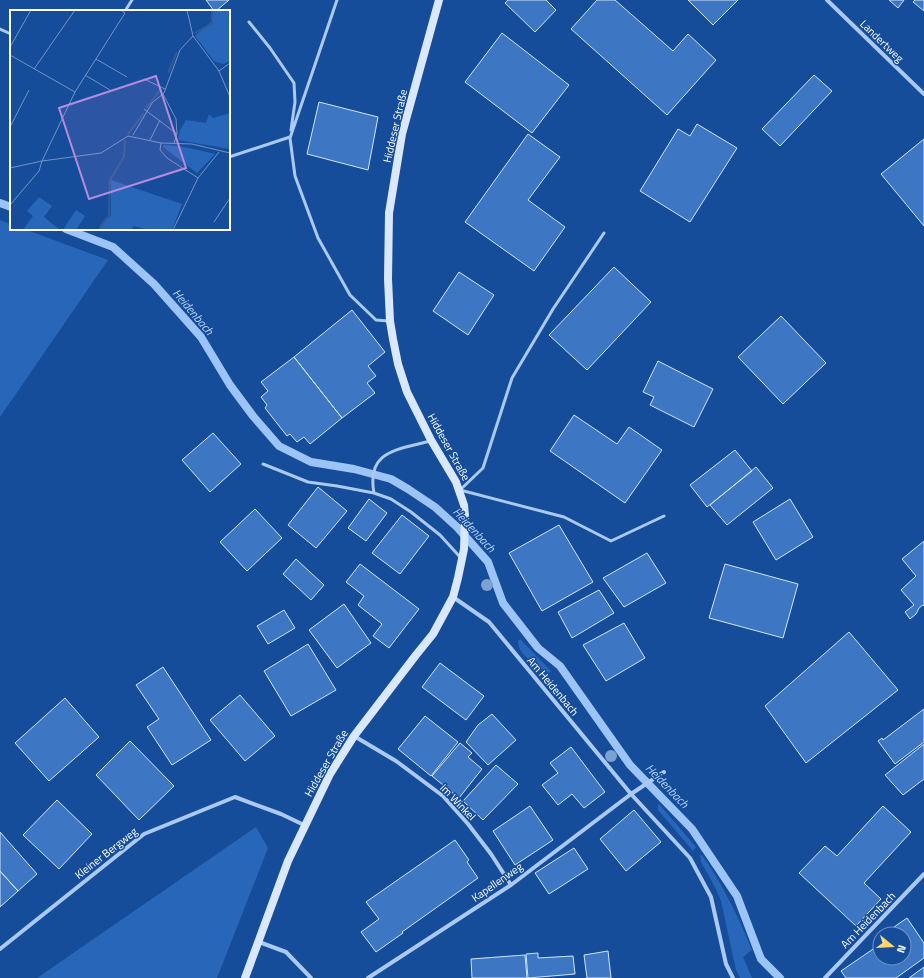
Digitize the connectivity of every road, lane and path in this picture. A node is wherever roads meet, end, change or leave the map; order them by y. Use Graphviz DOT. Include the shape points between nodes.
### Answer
graph roads {
  1 [pos="132,0"];
  2 [pos="337,0"];
  3 [pos="439,0"];
  4 [pos="827,0"];
  5 [pos="126,10"];
  6 [pos="249,22"];
  7 [pos="0,29"];
  8 [pos="10,34"];
  9 [pos="924,94"];
  10 [pos="290,138"];
  11 [pos="230,157"];
  12 [pos="604,233"];
  13 [pos="390,321"];
  14 [pos="431,440"];
  15 [pos="263,464"];
  16 [pos="460,490"];
  17 [pos="374,493"];
  18 [pos="664,516"];
  19 [pos="462,559"];
  20 [pos="453,597"];
  21 [pos="354,736"];
  22 [pos="664,772"];
  23 [pos="631,794"];
  24 [pos="304,825"];
  25 [pos="924,874"];
  26 [pos="511,885"];
  27 [pos="259,942"];
  28 [pos="0,949"];
  29 [pos="245,978"];
  30 [pos="312,978"];
  31 [pos="368,978"];
  32 [pos="733,978"];
  33 [pos="825,978"];
  1 -- 5 [label="lane"];
  2 -- 10 [label="lane"];
  3 -- 13 [label="main road, Hiddeser Straße" via="402,134 389,213"];
  4 -- 9 [label="street, Landertweg"];
  6 -- 10 [label="lane" via="294,83 296,102"];
  7 -- 8 [label="lane"];
  10 -- 11 [label="lane"];
  10 -- 13 [label="lane" via="295,176 318,238 350,295 376,320"];
  12 -- 16 [label="lane" via="553,309 512,378 483,468"];
  13 -- 14 [label="main road, Hiddeser Straße" via="406,392"];
  14 -- 16 [label="main road, Hiddeser Straße"];
  14 -- 17 [label="lane" via="385,454 375,466 372,482"];
  15 -- 17 [label="lane" via="308,482"];
  16 -- 18 [label="lane" via="564,517 611,541"];
  16 -- 19 [label="main road, Hiddeser Straße" via="465,516"];
  17 -- 19 [label="lane" via="391,499 411,512 440,535"];
  19 -- 20 [label="main road, Hiddeser Straße"];
  20 -- 21 [label="main road, Hiddeser Straße" via="433,634"];
  20 -- 23 [label="street, Am Heidenbach" via="489,622"];
  21 -- 24 [label="main road, Hiddeser Straße" via="330,774"];
  21 -- 26 [label="street, Im Winkel" via="396,761 443,796 477,836"];
  22 -- 23 [label="street"];
  23 -- 26 [label="street, Kapellenweg"];
  23 -- 32 [label="street, Am Heidenbach" via="690,858 711,897 726,964"];
  24 -- 27 [label="main road, Hiddeser Straße" via="288,861"];
  24 -- 28 [label="street, Kleiner Bergweg" via="235,797 144,834"];
  25 -- 33 [label="street, Am Heidenbach"];
  26 -- 31 [label="street, Kapellenweg"];
  27 -- 29 [label="main road, Hiddeser Straße"];
  27 -- 30 [label="street" via="286,952"];
}
